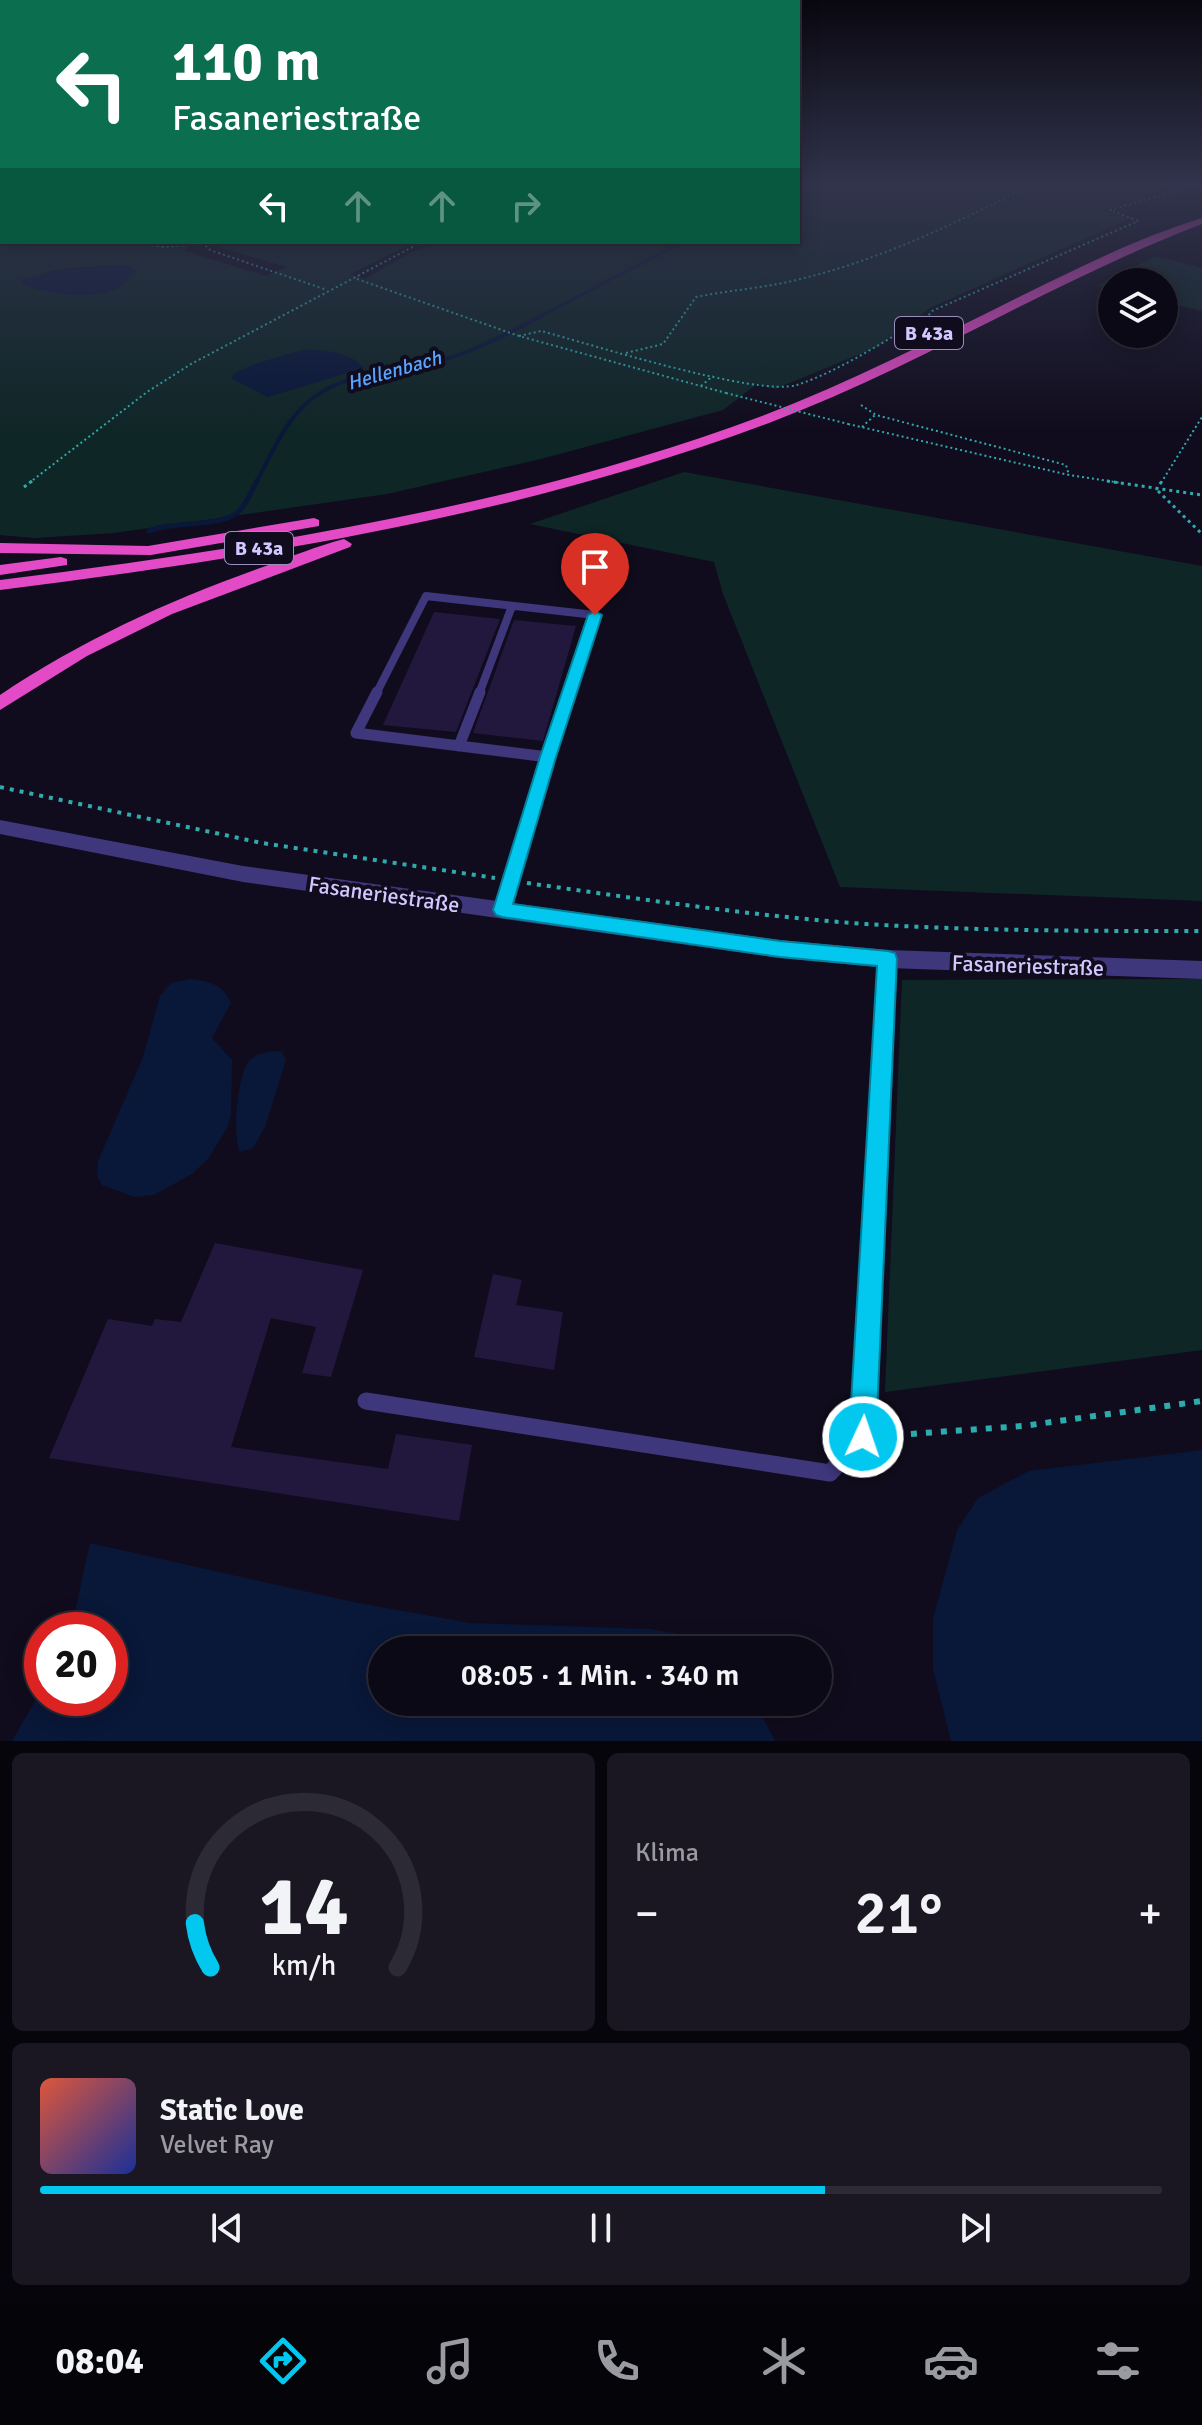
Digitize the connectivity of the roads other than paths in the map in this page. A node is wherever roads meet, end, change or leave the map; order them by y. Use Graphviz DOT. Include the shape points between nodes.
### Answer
graph roads {
  1 [pos="1064,267"];
  2 [pos="1092,267"];
  3 [pos="830,378"];
  4 [pos="649,442"];
  5 [pos="514,494"];
  6 [pos="0,548"];
  7 [pos="145,550"];
  8 [pos="0,570"];
  9 [pos="0,585"];
  10 [pos="512,606"];
  11 [pos="0,704"];
  12 [pos="459,746"];
  13 [pos="548,757"];
  14 [pos="0,827"];
  15 [pos="502,910"];
  16 [pos="888,959"];
  17 [pos="1202,970"];
  18 [pos="366,1401"];
  1 -- 3 [label="highway, B 43a"];
  2 -- 5 [label="highway, B 43a" via="803,405 662,454"];
  4 -- 7 [label="highway, B 43a" via="543,473 350,516"];
  5 -- 9 [label="highway, B 43a" via="302,540"];
  5 -- 11 [label="highway" via="343,544 191,597 79,653"];
  6 -- 7 [label="highway"];
  7 -- 8 [label="highway, B 43a"];
  10 -- 12 [label="lane"];
  10 -- 12 [label="lane" via="426,596 356,733"];
  10 -- 13 [label="lane" via="595,615"];
  12 -- 13 [label="lane"];
  13 -- 15 [label="lane"];
  14 -- 15 [label="street, Fasaneriestraße" via="243,874"];
  15 -- 16 [label="street, Fasaneriestraße"];
  16 -- 17 [label="street, Fasaneriestraße"];
  16 -- 18 [label="lane" via="863,1437 830,1473"];
}
